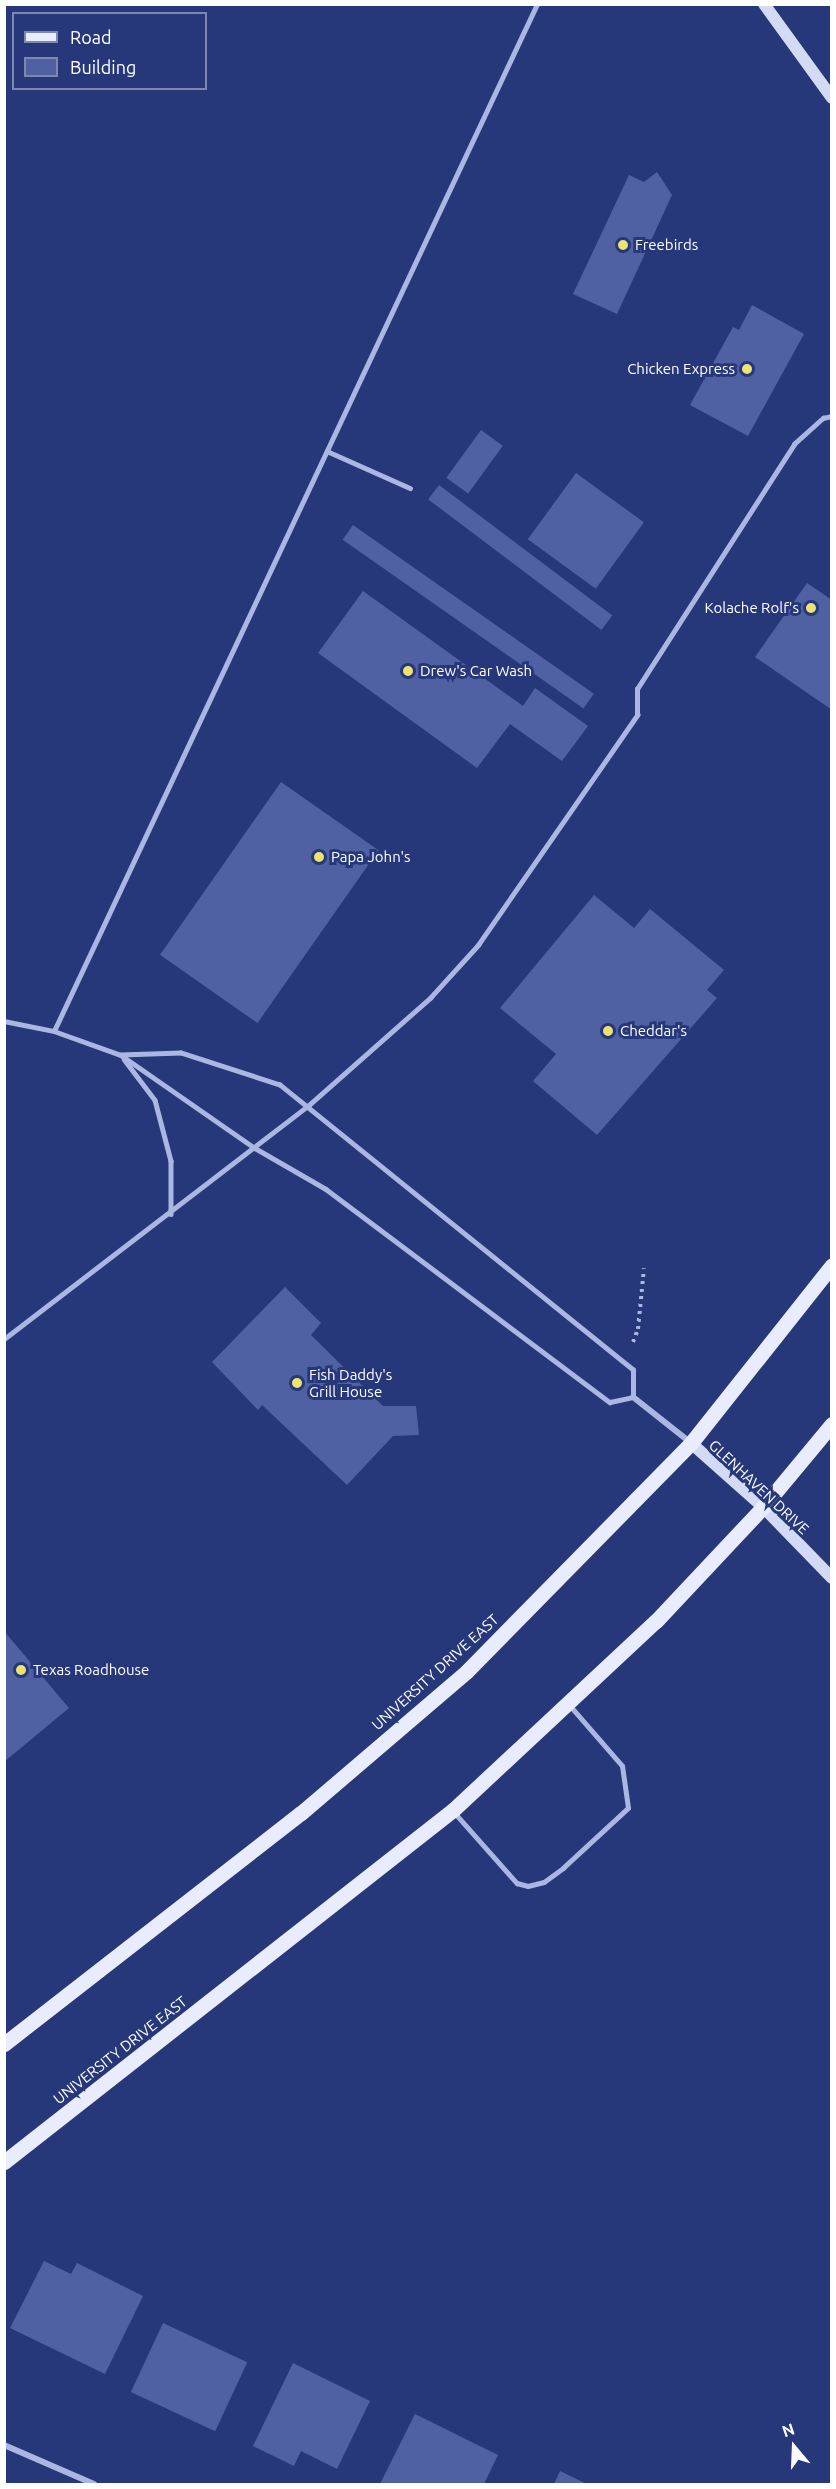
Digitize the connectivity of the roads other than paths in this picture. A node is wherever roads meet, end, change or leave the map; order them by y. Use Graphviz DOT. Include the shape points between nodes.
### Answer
graph roads {
  1 [pos="537,4"];
  2 [pos="764,4"];
  3 [pos="831,98"];
  4 [pos="831,416"];
  5 [pos="327,451"];
  6 [pos="410,488"];
  7 [pos="4,1021"];
  8 [pos="54,1030"];
  9 [pos="121,1054"];
  10 [pos="309,1105"];
  11 [pos="255,1148"];
  12 [pos="171,1214"];
  13 [pos="831,1264"];
  14 [pos="4,1340"];
  15 [pos="633,1397"];
  16 [pos="831,1424"];
  17 [pos="691,1443"];
  18 [pos="763,1507"];
  19 [pos="831,1578"];
  20 [pos="569,1705"];
  21 [pos="453,1810"];
  22 [pos="4,2044"];
  23 [pos="4,2162"];
  24 [pos="4,2445"];
  25 [pos="94,2484"];
  1 -- 5 [label="lane"];
  2 -- 3 [label="street"];
  4 -- 10 [label="lane" via="823,418 794,444 637,688 637,715 478,945 430,998"];
  5 -- 6 [label="lane"];
  5 -- 8 [label="lane"];
  7 -- 8 [label="lane"];
  8 -- 9 [label="lane"];
  9 -- 10 [label="lane" via="181,1053 280,1085"];
  9 -- 11 [label="lane"];
  9 -- 12 [label="lane" via="155,1100 171,1161"];
  10 -- 11 [label="lane"];
  10 -- 15 [label="lane" via="357,1150 633,1370"];
  11 -- 12 [label="lane"];
  11 -- 15 [label="lane" via="326,1189 610,1402"];
  12 -- 14 [label="lane"];
  13 -- 17 [label="main road, UNIVERSITY DRIVE EAST"];
  15 -- 17 [label="street"];
  16 -- 18 [label="main road, UNIVERSITY DRIVE EAST"];
  17 -- 18 [label="street, GLENHAVEN DRIVE"];
  17 -- 22 [label="main road, UNIVERSITY DRIVE EAST" via="459,1678 301,1813"];
  18 -- 19 [label="street, GLENHAVEN DRIVE"];
  18 -- 20 [label="main road, UNIVERSITY DRIVE EAST"];
  20 -- 21 [label="main road, UNIVERSITY DRIVE EAST"];
  20 -- 21 [label="lane" via="622,1766 628,1808 563,1868 544,1882 528,1886 517,1883"];
  21 -- 23 [label="main road, UNIVERSITY DRIVE EAST"];
  24 -- 25 [label="street"];
}
